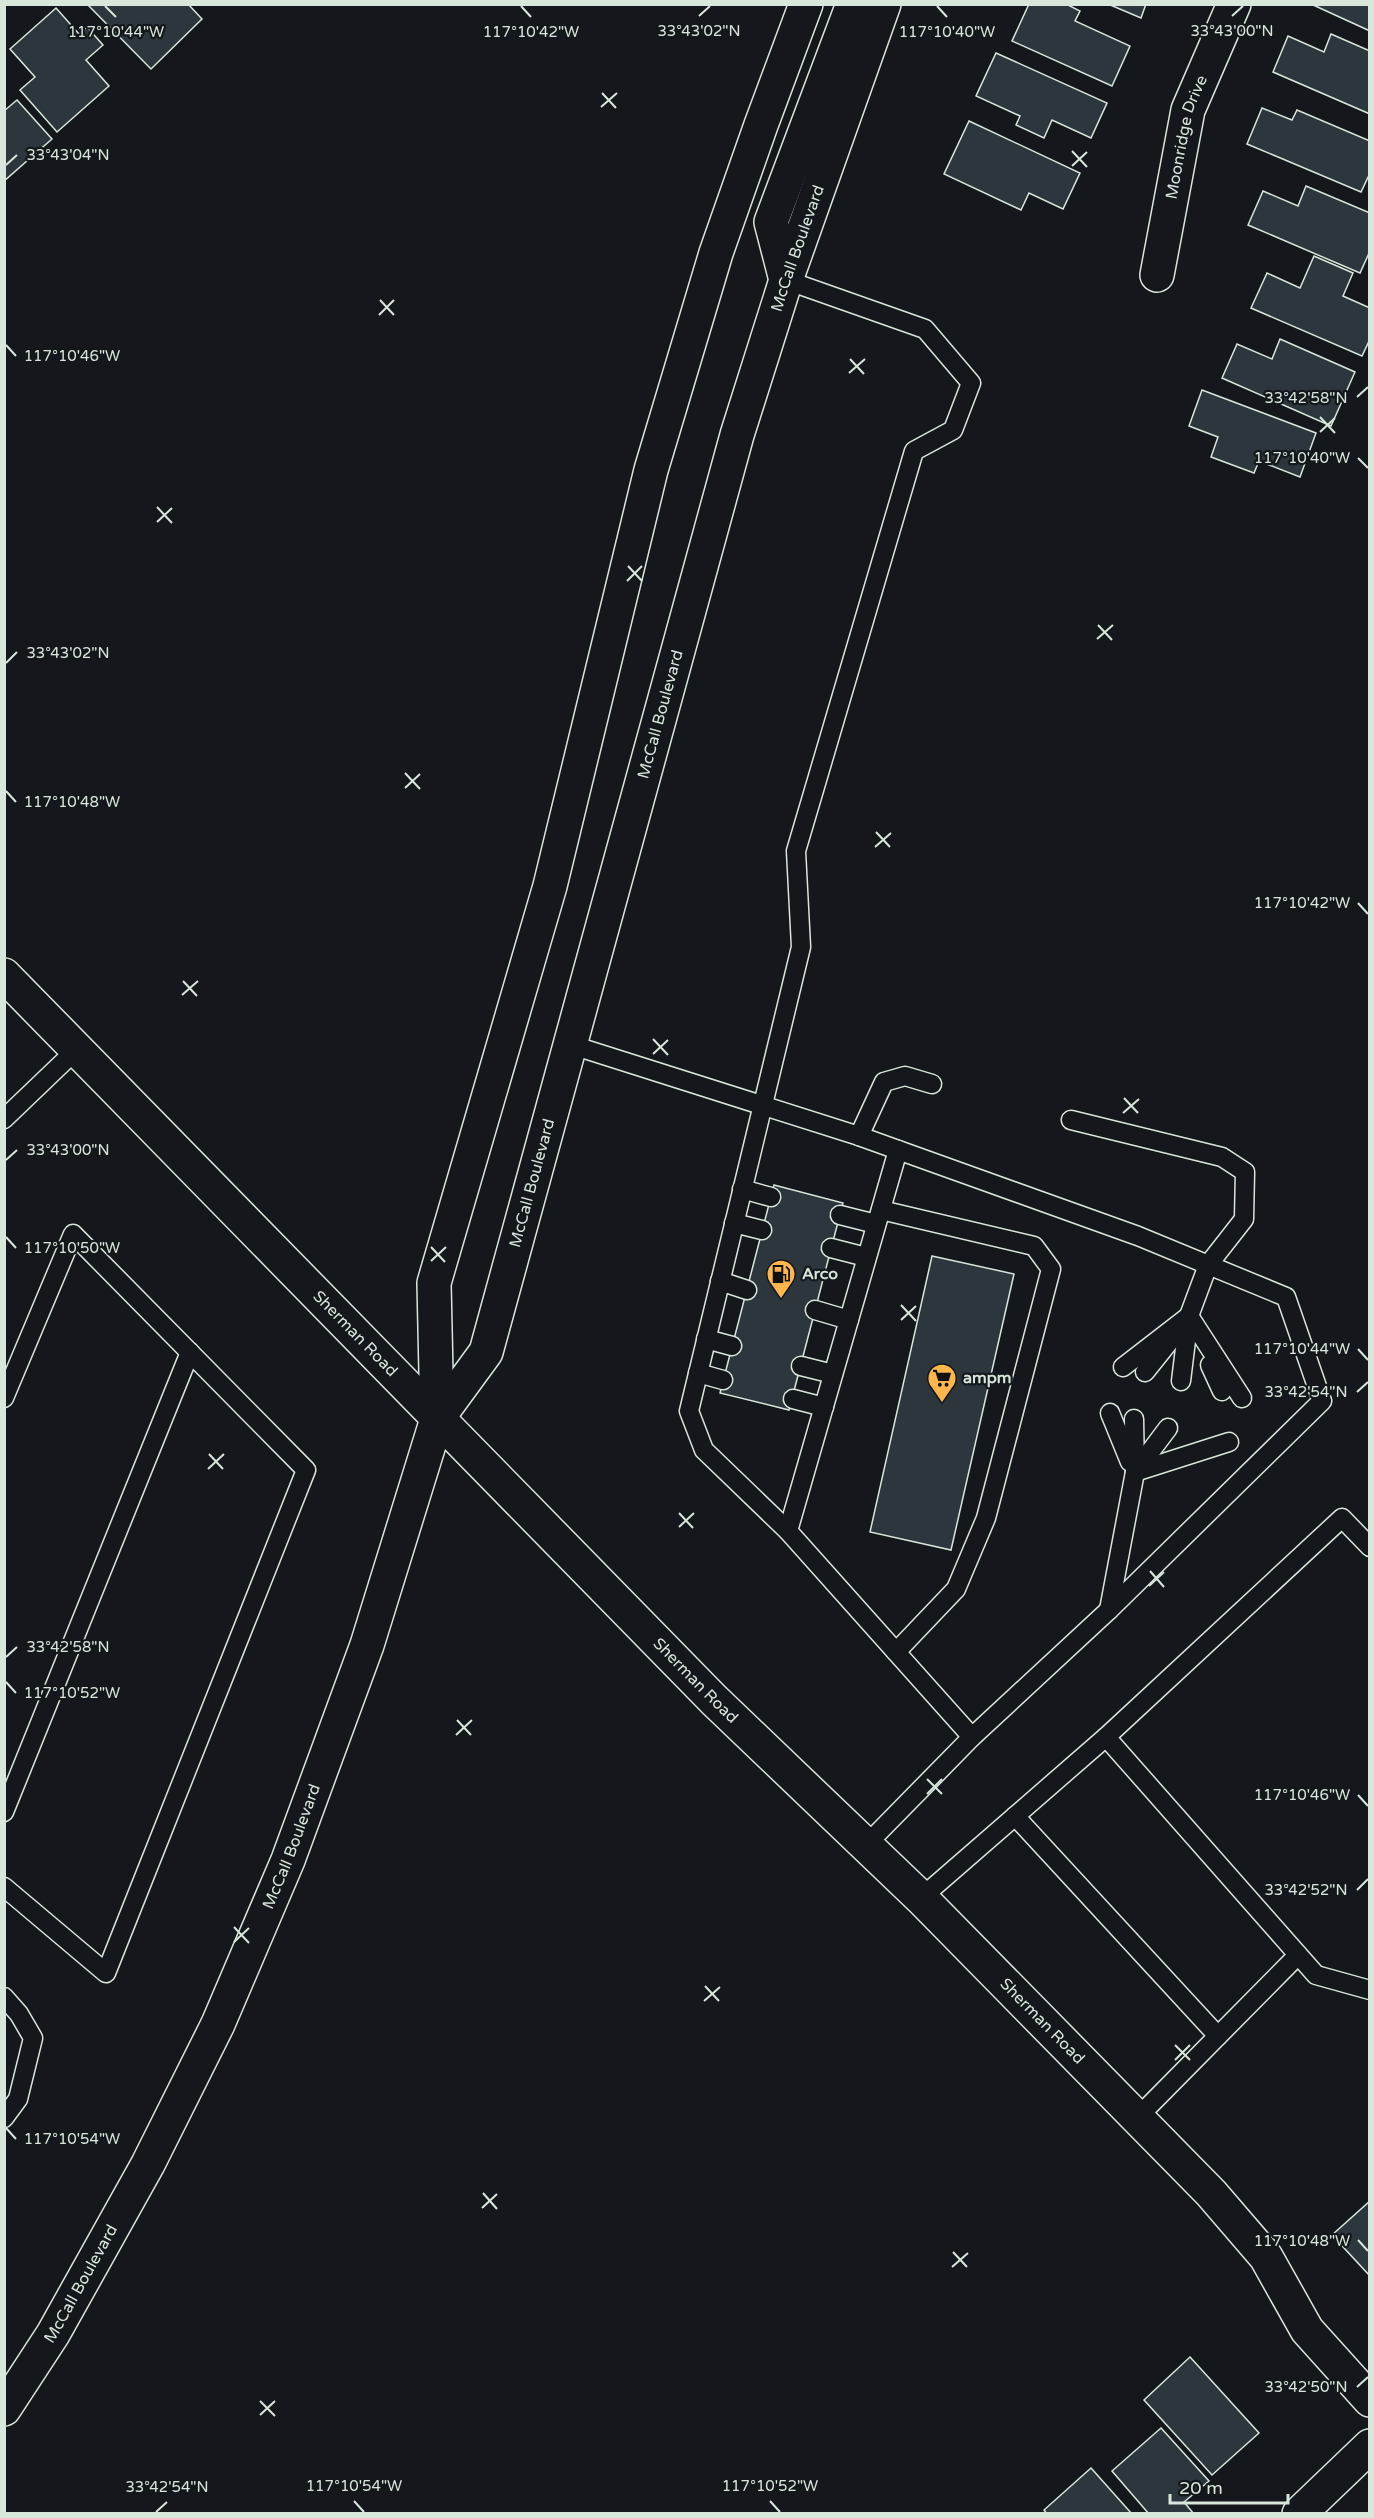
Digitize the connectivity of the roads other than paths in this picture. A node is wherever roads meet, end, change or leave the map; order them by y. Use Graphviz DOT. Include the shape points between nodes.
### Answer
graph roads {
  1 [pos="806,4"];
  2 [pos="853,4"];
  3 [pos="884,4"];
  4 [pos="1234,4"];
  5 [pos="1157,275"];
  6 [pos="786,280"];
  7 [pos="4,975"];
  8 [pos="572,1045"];
  9 [pos="77,1049"];
  10 [pos="932,1084"];
  11 [pos="763,1104"];
  12 [pos="4,1119"];
  13 [pos="1071,1120"];
  14 [pos="859,1136"];
  15 [pos="898,1150"];
  16 [pos="742,1190"];
  17 [pos="771,1197"];
  18 [pos="840,1215"];
  19 [pos="878,1217"];
  20 [pos="734,1223"];
  21 [pos="762,1230"];
  22 [pos="831,1248"];
  23 [pos="866,1257"];
  24 [pos="1208,1264"];
  25 [pos="720,1281"];
  26 [pos="747,1290"];
  27 [pos="816,1310"];
  28 [pos="1189,1316"];
  29 [pos="849,1320"];
  30 [pos="706,1339"];
  31 [pos="732,1346"];
  32 [pos="190,1352"];
  33 [pos="801,1366"];
  34 [pos="1123,1367"];
  35 [pos="1145,1372"];
  36 [pos="698,1373"];
  37 [pos="833,1374"];
  38 [pos="723,1380"];
  39 [pos="1181,1381"];
  40 [pos="1221,1391"];
  41 [pos="4,1398"];
  42 [pos="1242,1398"];
  43 [pos="793,1399"];
  44 [pos="824,1407"];
  45 [pos="1110,1413"];
  46 [pos="437,1419"];
  47 [pos="1134,1419"];
  48 [pos="1168,1428"];
  49 [pos="1209,1437"];
  50 [pos="1229,1442"];
  51 [pos="1135,1472"];
  52 [pos="788,1531"];
  53 [pos="1370,1547"];
  54 [pos="1109,1610"];
  55 [pos="896,1652"];
  56 [pos="972,1737"];
  57 [pos="1106,1737"];
  58 [pos="4,1812"];
  59 [pos="1015,1815"];
  60 [pos="866,1845"];
  61 [pos="4,1887"];
  62 [pos="921,1898"];
  63 [pos="1298,1954"];
  64 [pos="1370,1990"];
  65 [pos="4,1998"];
  66 [pos="1218,2036"];
  67 [pos="4,2118"];
  68 [pos="1137,2118"];
  69 [pos="1370,2400"];
  70 [pos="4,2409"];
  71 [pos="1370,2446"];
  72 [pos="1299,2514"];
  1 -- 46 [label="main road, McCall Boulevard" via="727,221 679,371 651,470 550,886 434,1283"];
  2 -- 6 [label="main road" via="771,222"];
  3 -- 6 [label="main road, McCall Boulevard"];
  4 -- 5 [label="main road, Moonridge Drive" via="1188,110"];
  6 -- 8 [label="main road, McCall Boulevard" via="737,435"];
  6 -- 11 [label="lane" via="925,329 971,383 953,430 914,451 796,851 801,947"];
  7 -- 9 [label="main road, Sherman Road"];
  8 -- 11 [label="lane"];
  8 -- 46 [label="main road, McCall Boulevard" via="486,1352"];
  9 -- 12 [label="lane"];
  9 -- 46 [label="main road, Sherman Road"];
  10 -- 14 [label="lane" via="905,1076 884,1082"];
  11 -- 14 [label="lane"];
  11 -- 16 [label="lane"];
  13 -- 24 [label="lane" via="1222,1157 1245,1172 1244,1220"];
  14 -- 15 [label="lane"];
  15 -- 19 [label="lane"];
  15 -- 24 [label="lane"];
  16 -- 17 [label="lane"];
  16 -- 20 [label="lane"];
  18 -- 19 [label="lane"];
  19 -- 23 [label="lane"];
  19 -- 55 [label="lane" via="1034,1246 1051,1269 986,1518 956,1588"];
  20 -- 21 [label="lane"];
  20 -- 25 [label="lane"];
  22 -- 23 [label="lane"];
  23 -- 29 [label="lane"];
  24 -- 28 [label="lane"];
  24 -- 54 [label="lane" via="1286,1297 1322,1401"];
  25 -- 26 [label="lane"];
  25 -- 30 [label="lane"];
  27 -- 29 [label="lane"];
  28 -- 34 [label="lane"];
  28 -- 35 [label="lane"];
  28 -- 39 [label="lane"];
  28 -- 40 [label="lane"];
  28 -- 42 [label="lane"];
  29 -- 37 [label="lane"];
  30 -- 31 [label="lane"];
  30 -- 36 [label="lane"];
  32 -- 41 [label="lane" via="73,1234"];
  32 -- 58 [label="lane"];
  32 -- 61 [label="lane" via="306,1470 106,1973"];
  33 -- 37 [label="lane"];
  36 -- 38 [label="lane"];
  36 -- 52 [label="lane" via="689,1411 704,1450"];
  37 -- 44 [label="lane"];
  43 -- 44 [label="lane"];
  44 -- 52 [label="lane"];
  45 -- 51 [label="lane"];
  46 -- 60 [label="main road, Sherman Road" via="714,1700"];
  46 -- 70 [label="main road, McCall Boulevard" via="368,1645 288,1860 218,2024 148,2164 76,2294"];
  47 -- 51 [label="lane"];
  48 -- 51 [label="lane"];
  49 -- 51 [label="lane"];
  50 -- 51 [label="lane"];
  51 -- 54 [label="lane"];
  52 -- 55 [label="lane"];
  53 -- 57 [label="lane" via="1342,1518"];
  54 -- 56 [label="lane"];
  55 -- 56 [label="lane"];
  56 -- 60 [label="lane"];
  57 -- 59 [label="lane"];
  57 -- 63 [label="lane"];
  59 -- 62 [label="lane"];
  59 -- 66 [label="lane"];
  60 -- 62 [label="main road, Sherman Road"];
  62 -- 68 [label="main road, Sherman Road"];
  63 -- 64 [label="lane" via="1316,1974"];
  63 -- 66 [label="lane"];
  65 -- 67 [label="lane" via="19,2013 33,2038 18,2099"];
  66 -- 68 [label="lane"];
  68 -- 69 [label="main road, Sherman Road" via="1211,2193 1266,2257 1308,2330"];
  71 -- 72 [label="main road"];
}
